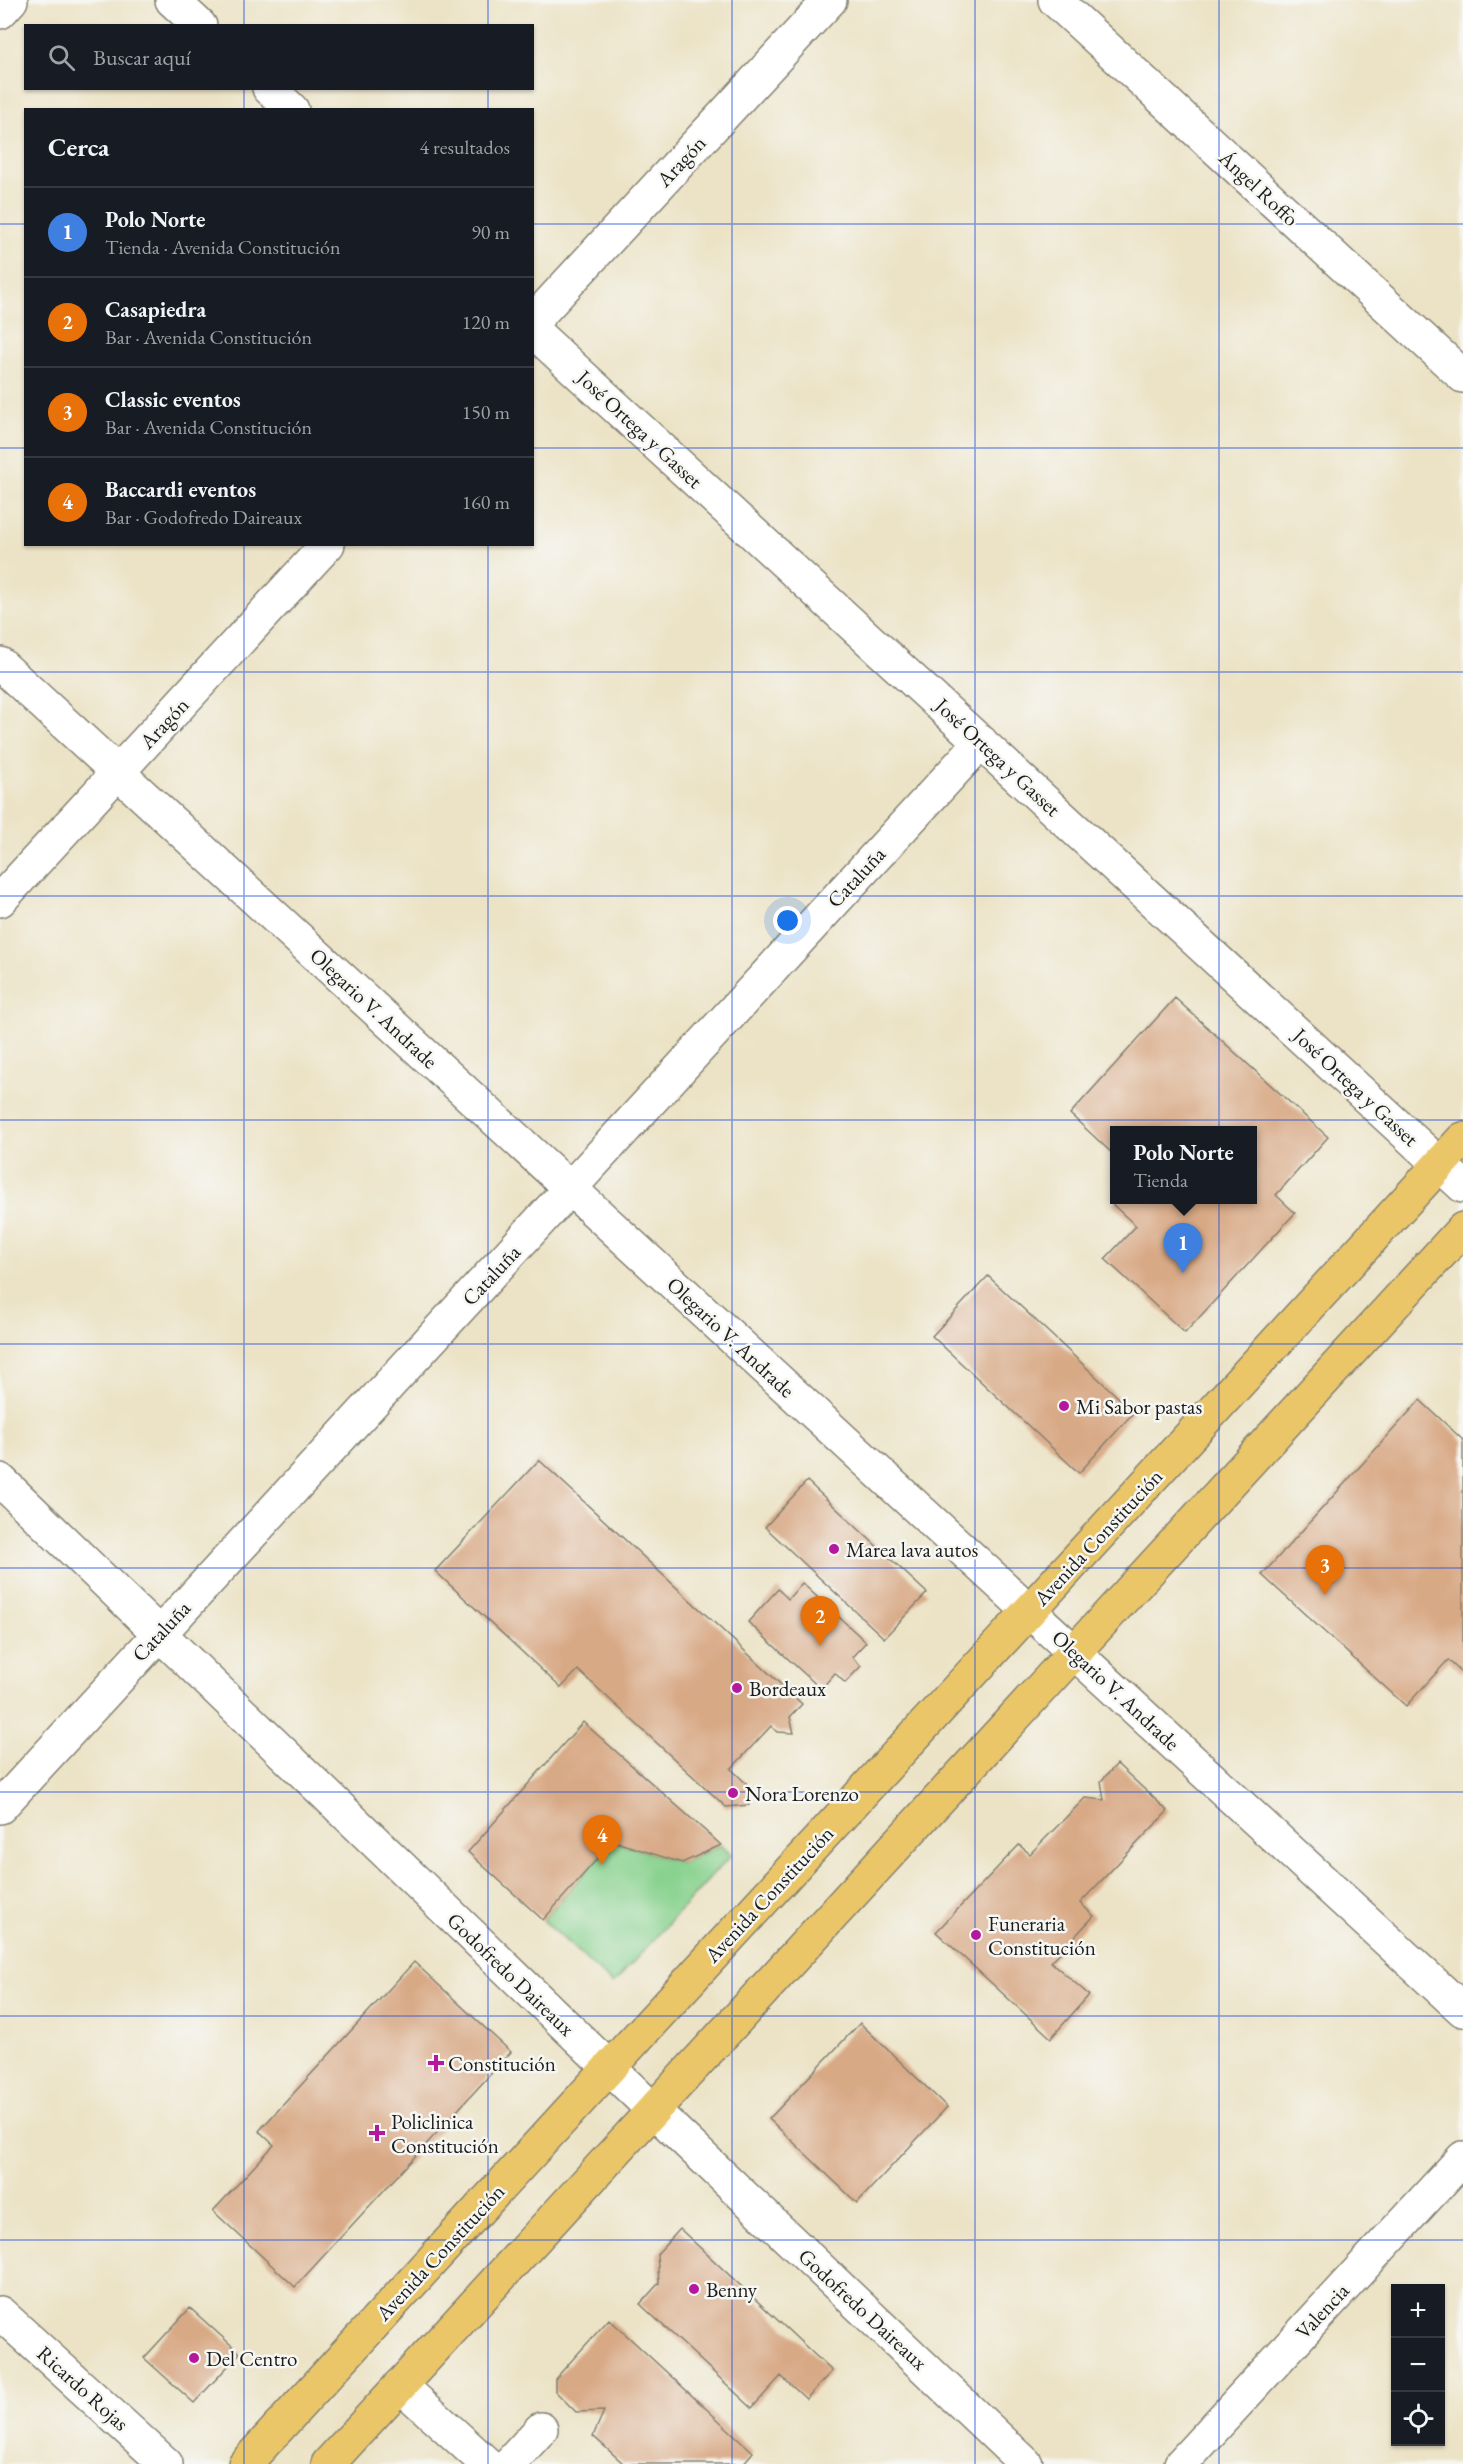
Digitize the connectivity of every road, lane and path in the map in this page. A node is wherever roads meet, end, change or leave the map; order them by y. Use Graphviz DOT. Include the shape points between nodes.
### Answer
graph roads {
  1 [pos="11,0"];
  2 [pos="172,0"];
  3 [pos="830,0"];
  4 [pos="1055,0"];
  5 [pos="0,12"];
  6 [pos="198,24"];
  7 [pos="271,90"];
  8 [pos="290,108"];
  9 [pos="534,320"];
  10 [pos="534,332"];
  11 [pos="1463,376"];
  12 [pos="326,546"];
  13 [pos="0,664"];
  14 [pos="981,742"];
  15 [pos="118,772"];
  16 [pos="0,900"];
  17 [pos="1463,1139"];
  18 [pos="1451,1175"];
  19 [pos="570,1188"];
  20 [pos="1463,1229"];
  21 [pos="0,1480"];
  22 [pos="1029,1611"];
  23 [pos="158,1634"];
  24 [pos="1074,1652"];
  25 [pos="0,1808"];
  26 [pos="1463,2010"];
  27 [pos="609,2068"];
  28 [pos="653,2110"];
  29 [pos="1463,2158"];
  30 [pos="0,2313"];
  31 [pos="400,2385"];
  32 [pos="541,2429"];
  33 [pos="166,2464"];
  34 [pos="245,2464"];
  35 [pos="328,2464"];
  36 [pos="487,2464"];
  37 [pos="509,2464"];
  38 [pos="1026,2464"];
  39 [pos="1182,2464"];
  1 -- 5 [label="street"];
  2 -- 6 [label="street"];
  3 -- 9 [label="street, Aragón"];
  4 -- 11 [label="street, Ángel Roffo"];
  7 -- 8 [label="street"];
  10 -- 14 [label="street, José Ortega y Gasset"];
  12 -- 15 [label="street, Aragón"];
  13 -- 15 [label="street, Olegario V. Andrade"];
  14 -- 18 [label="street, José Ortega y Gasset"];
  14 -- 19 [label="street, Cataluña"];
  15 -- 16 [label="street, Aragón"];
  15 -- 19 [label="street, Olegario V. Andrade"];
  17 -- 18 [label="main road, Avenida Constitución"];
  18 -- 22 [label="main road, Avenida Constitución"];
  19 -- 22 [label="street, Olegario V. Andrade"];
  19 -- 23 [label="street, Cataluña"];
  20 -- 24 [label="main road"];
  21 -- 23 [label="street, Godofredo Daireaux"];
  22 -- 24 [label="street, Olegario V. Andrade"];
  22 -- 27 [label="main road, Avenida Constitución"];
  23 -- 25 [label="street, Cataluña"];
  23 -- 27 [label="street, Godofredo Daireaux"];
  24 -- 26 [label="street, Olegario V. Andrade"];
  24 -- 28 [label="main road"];
  27 -- 28 [label="street, Godofredo Daireaux"];
  27 -- 34 [label="main road, Avenida Constitución"];
  28 -- 31 [label="main road"];
  28 -- 38 [label="street, Godofredo Daireaux"];
  29 -- 39 [label="street, Valencia"];
  30 -- 33 [label="street, Ricardo Rojas"];
  31 -- 35 [label="main road"];
  31 -- 36 [label="street"];
  32 -- 37 [label="street"];
}
